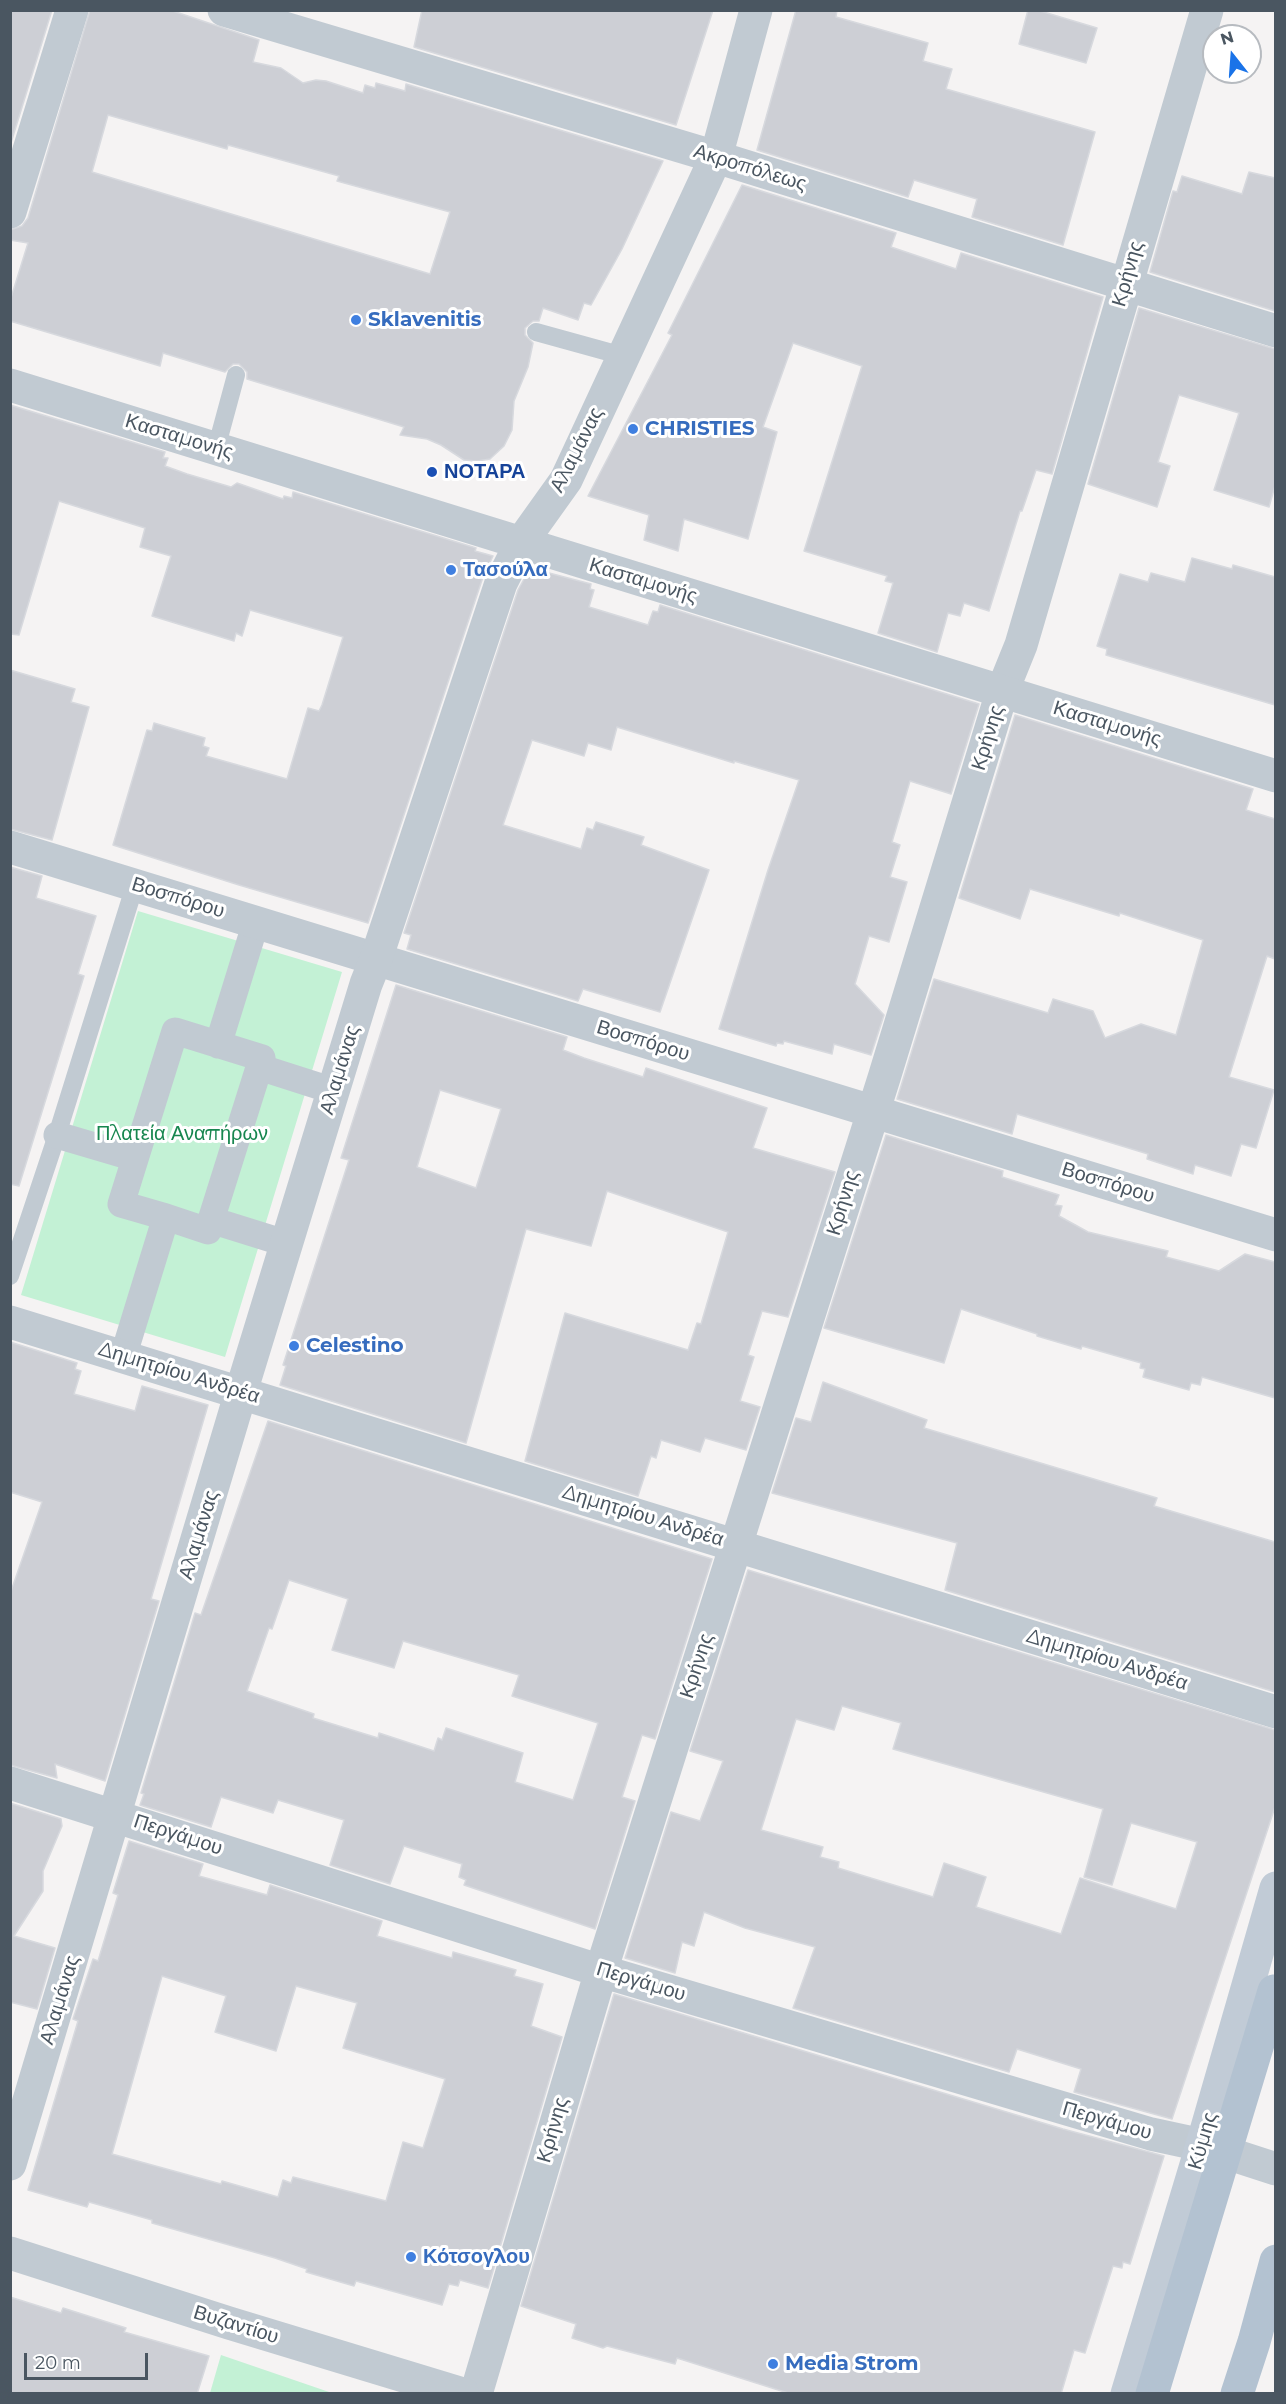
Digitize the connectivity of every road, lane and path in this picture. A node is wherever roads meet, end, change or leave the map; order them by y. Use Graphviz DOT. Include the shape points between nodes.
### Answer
graph roads {
  1 [pos="72,10"];
  2 [pos="224,10"];
  3 [pos="756,10"];
  4 [pos="1207,10"];
  5 [pos="716,157"];
  6 [pos="10,212"];
  7 [pos="1125,285"];
  8 [pos="1275,331"];
  9 [pos="536,332"];
  10 [pos="623,356"];
  11 [pos="236,375"];
  12 [pos="10,385"];
  13 [pos="216,449"];
  14 [pos="521,543"];
  15 [pos="1002,692"];
  16 [pos="1275,776"];
  17 [pos="10,847"];
  18 [pos="135,885"];
  19 [pos="256,922"];
  20 [pos="376,960"];
  21 [pos="218,1045"];
  22 [pos="259,1067"];
  23 [pos="334,1091"];
  24 [pos="872,1111"];
  25 [pos="57,1135"];
  26 [pos="135,1158"];
  27 [pos="166,1217"];
  28 [pos="211,1220"];
  29 [pos="1275,1235"];
  30 [pos="288,1244"];
  31 [pos="10,1276"];
  32 [pos="10,1322"];
  33 [pos="123,1357"];
  34 [pos="241,1392"];
  35 [pos="736,1545"];
  36 [pos="1275,1712"];
  37 [pos="10,1783"];
  38 [pos="115,1815"];
  39 [pos="1275,1888"];
  40 [pos="601,1971"];
  41 [pos="1275,1989"];
  42 [pos="1202,2145"];
  43 [pos="10,2164"];
  44 [pos="1275,2169"];
  45 [pos="10,2253"];
  46 [pos="1275,2261"];
  47 [pos="1254,2342"];
  48 [pos="463,2394"];
  49 [pos="476,2394"];
  50 [pos="1127,2394"];
  51 [pos="1152,2394"];
  52 [pos="1238,2394"];
  53 [pos="1251,2394"];
  1 -- 6 [label="street"];
  2 -- 5 [label="street, Ακροπόλεως"];
  3 -- 5 [label="street, Αλαμάνας"];
  4 -- 7 [label="street, Κρήνης"];
  5 -- 7 [label="street, Ακροπόλεως"];
  5 -- 10 [label="street, Αλαμάνας"];
  7 -- 8 [label="street, Ακροπόλεως"];
  7 -- 15 [label="street, Κρήνης" via="1021,645"];
  9 -- 10 [label="lane"];
  10 -- 14 [label="street, Αλαμάνας" via="566,480"];
  11 -- 13 [label="lane"];
  12 -- 13 [label="street, Κασταμονής"];
  13 -- 14 [label="street, Κασταμονής"];
  14 -- 15 [label="street, Κασταμονής"];
  14 -- 20 [label="street, Αλαμάνας" via="501,583"];
  15 -- 16 [label="street, Κασταμονής"];
  15 -- 24 [label="street, Κρήνης"];
  17 -- 18 [label="street, Βοσπόρου"];
  18 -- 19 [label="street, Βοσπόρου"];
  18 -- 25 [label="lane"];
  19 -- 20 [label="street, Βοσπόρου"];
  19 -- 21 [label="street"];
  20 -- 23 [label="street, Αλαμάνας"];
  20 -- 24 [label="street, Βοσπόρου"];
  21 -- 22 [label="street" via="262,1058"];
  21 -- 26 [label="street" via="175,1031"];
  22 -- 23 [label="street"];
  22 -- 28 [label="street"];
  23 -- 30 [label="street, Αλαμάνας"];
  24 -- 29 [label="street, Βοσπόρου"];
  24 -- 35 [label="street, Κρήνης"];
  25 -- 26 [label="street"];
  25 -- 31 [label="lane"];
  26 -- 27 [label="street" via="121,1204"];
  27 -- 28 [label="street" via="208,1231"];
  27 -- 33 [label="street"];
  28 -- 30 [label="street"];
  30 -- 34 [label="street, Αλαμάνας"];
  32 -- 33 [label="street, Δημητρίου Ανδρέα"];
  33 -- 34 [label="street, Δημητρίου Ανδρέα"];
  34 -- 35 [label="street, Δημητρίου Ανδρέα"];
  34 -- 38 [label="street, Αλαμάνας"];
  35 -- 36 [label="street, Δημητρίου Ανδρέα"];
  35 -- 40 [label="street, Κρήνης"];
  37 -- 38 [label="street, Περγάμου"];
  38 -- 40 [label="street, Περγάμου"];
  38 -- 43 [label="street, Αλαμάνας"];
  39 -- 42 [label="main road, Κύμης"];
  40 -- 42 [label="street, Περγάμου" via="1151,2134"];
  40 -- 49 [label="street, Κρήνης"];
  41 -- 51 [label="main road, Κύμης, bridge"];
  42 -- 44 [label="street, Περγάμου"];
  42 -- 50 [label="main road, Κύμης"];
  45 -- 48 [label="street, Βυζαντίου"];
  46 -- 47 [label="main road"];
  47 -- 52 [label="main road"];
  47 -- 53 [label="main road"];
}
